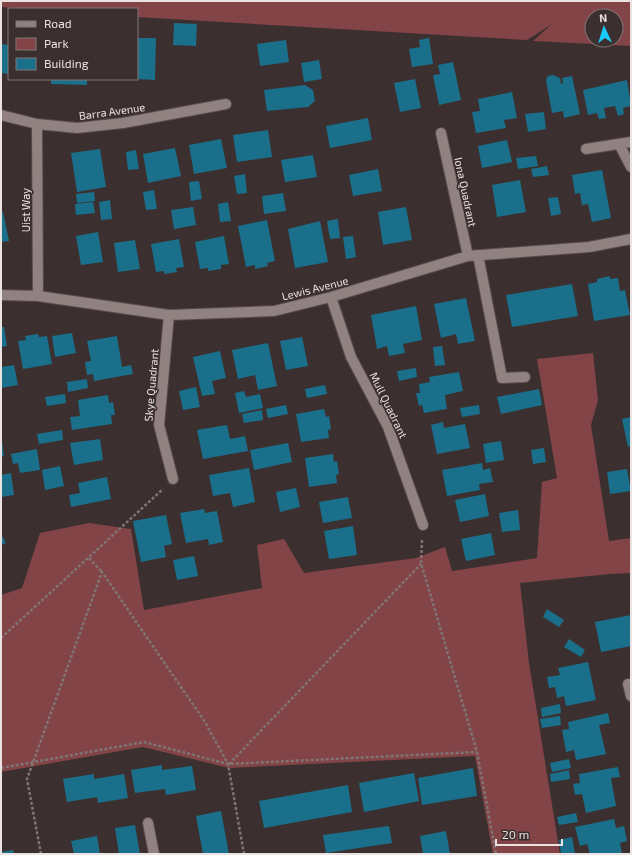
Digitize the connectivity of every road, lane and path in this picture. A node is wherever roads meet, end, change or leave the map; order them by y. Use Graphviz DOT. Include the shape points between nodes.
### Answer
graph roads {
  1 [pos="226,104"];
  2 [pos="1,115"];
  3 [pos="37,124"];
  4 [pos="441,133"];
  5 [pos="631,142"];
  6 [pos="619,144"];
  7 [pos="586,149"];
  8 [pos="631,167"];
  9 [pos="631,239"];
  10 [pos="478,255"];
  11 [pos="468,256"];
  12 [pos="1,295"];
  13 [pos="38,296"];
  14 [pos="331,297"];
  15 [pos="169,315"];
  16 [pos="525,377"];
  17 [pos="173,480"];
  18 [pos="423,525"];
  19 [pos="88,558"];
  20 [pos="421,563"];
  21 [pos="102,572"];
  22 [pos="1,638"];
  23 [pos="631,684"];
  24 [pos="631,696"];
  25 [pos="477,752"];
  26 [pos="34,762"];
  27 [pos="228,764"];
  28 [pos="1,768"];
  29 [pos="148,823"];
  30 [pos="41,854"];
  31 [pos="154,854"];
  32 [pos="244,854"];
  33 [pos="496,854"];
  1 -- 3 [label="street, Barra Avenue" via="123,123 77,128"];
  2 -- 3 [label="street, Barra Avenue"];
  3 -- 13 [label="street, Uist Way"];
  4 -- 11 [label="street, Iona Quadrant"];
  5 -- 6 [label="street"];
  6 -- 7 [label="street"];
  6 -- 8 [label="street"];
  9 -- 10 [label="street, Lewis Avenue" via="589,247"];
  10 -- 11 [label="street, Lewis Avenue"];
  10 -- 16 [label="street" via="502,378"];
  11 -- 14 [label="street, Lewis Avenue"];
  12 -- 13 [label="street, Lewis Avenue"];
  13 -- 15 [label="street, Lewis Avenue"];
  14 -- 15 [label="street, Lewis Avenue" via="274,311"];
  14 -- 18 [label="street, Mull Quadrant" via="351,357 388,427"];
  15 -- 17 [label="street, Skye Quadrant" via="159,425"];
  17 -- 19 [label="path"];
  18 -- 20 [label="path"];
  19 -- 21 [label="path"];
  19 -- 22 [label="path"];
  20 -- 25 [label="path"];
  20 -- 27 [label="path"];
  21 -- 26 [label="path"];
  21 -- 27 [label="path" via="205,722"];
  23 -- 24 [label="street" via="628,684"];
  25 -- 27 [label="path"];
  25 -- 33 [label="path"];
  26 -- 27 [label="path" via="144,742"];
  26 -- 28 [label="path"];
  26 -- 30 [label="path" via="27,779"];
  27 -- 32 [label="path"];
  29 -- 31 [label="street"];
}
